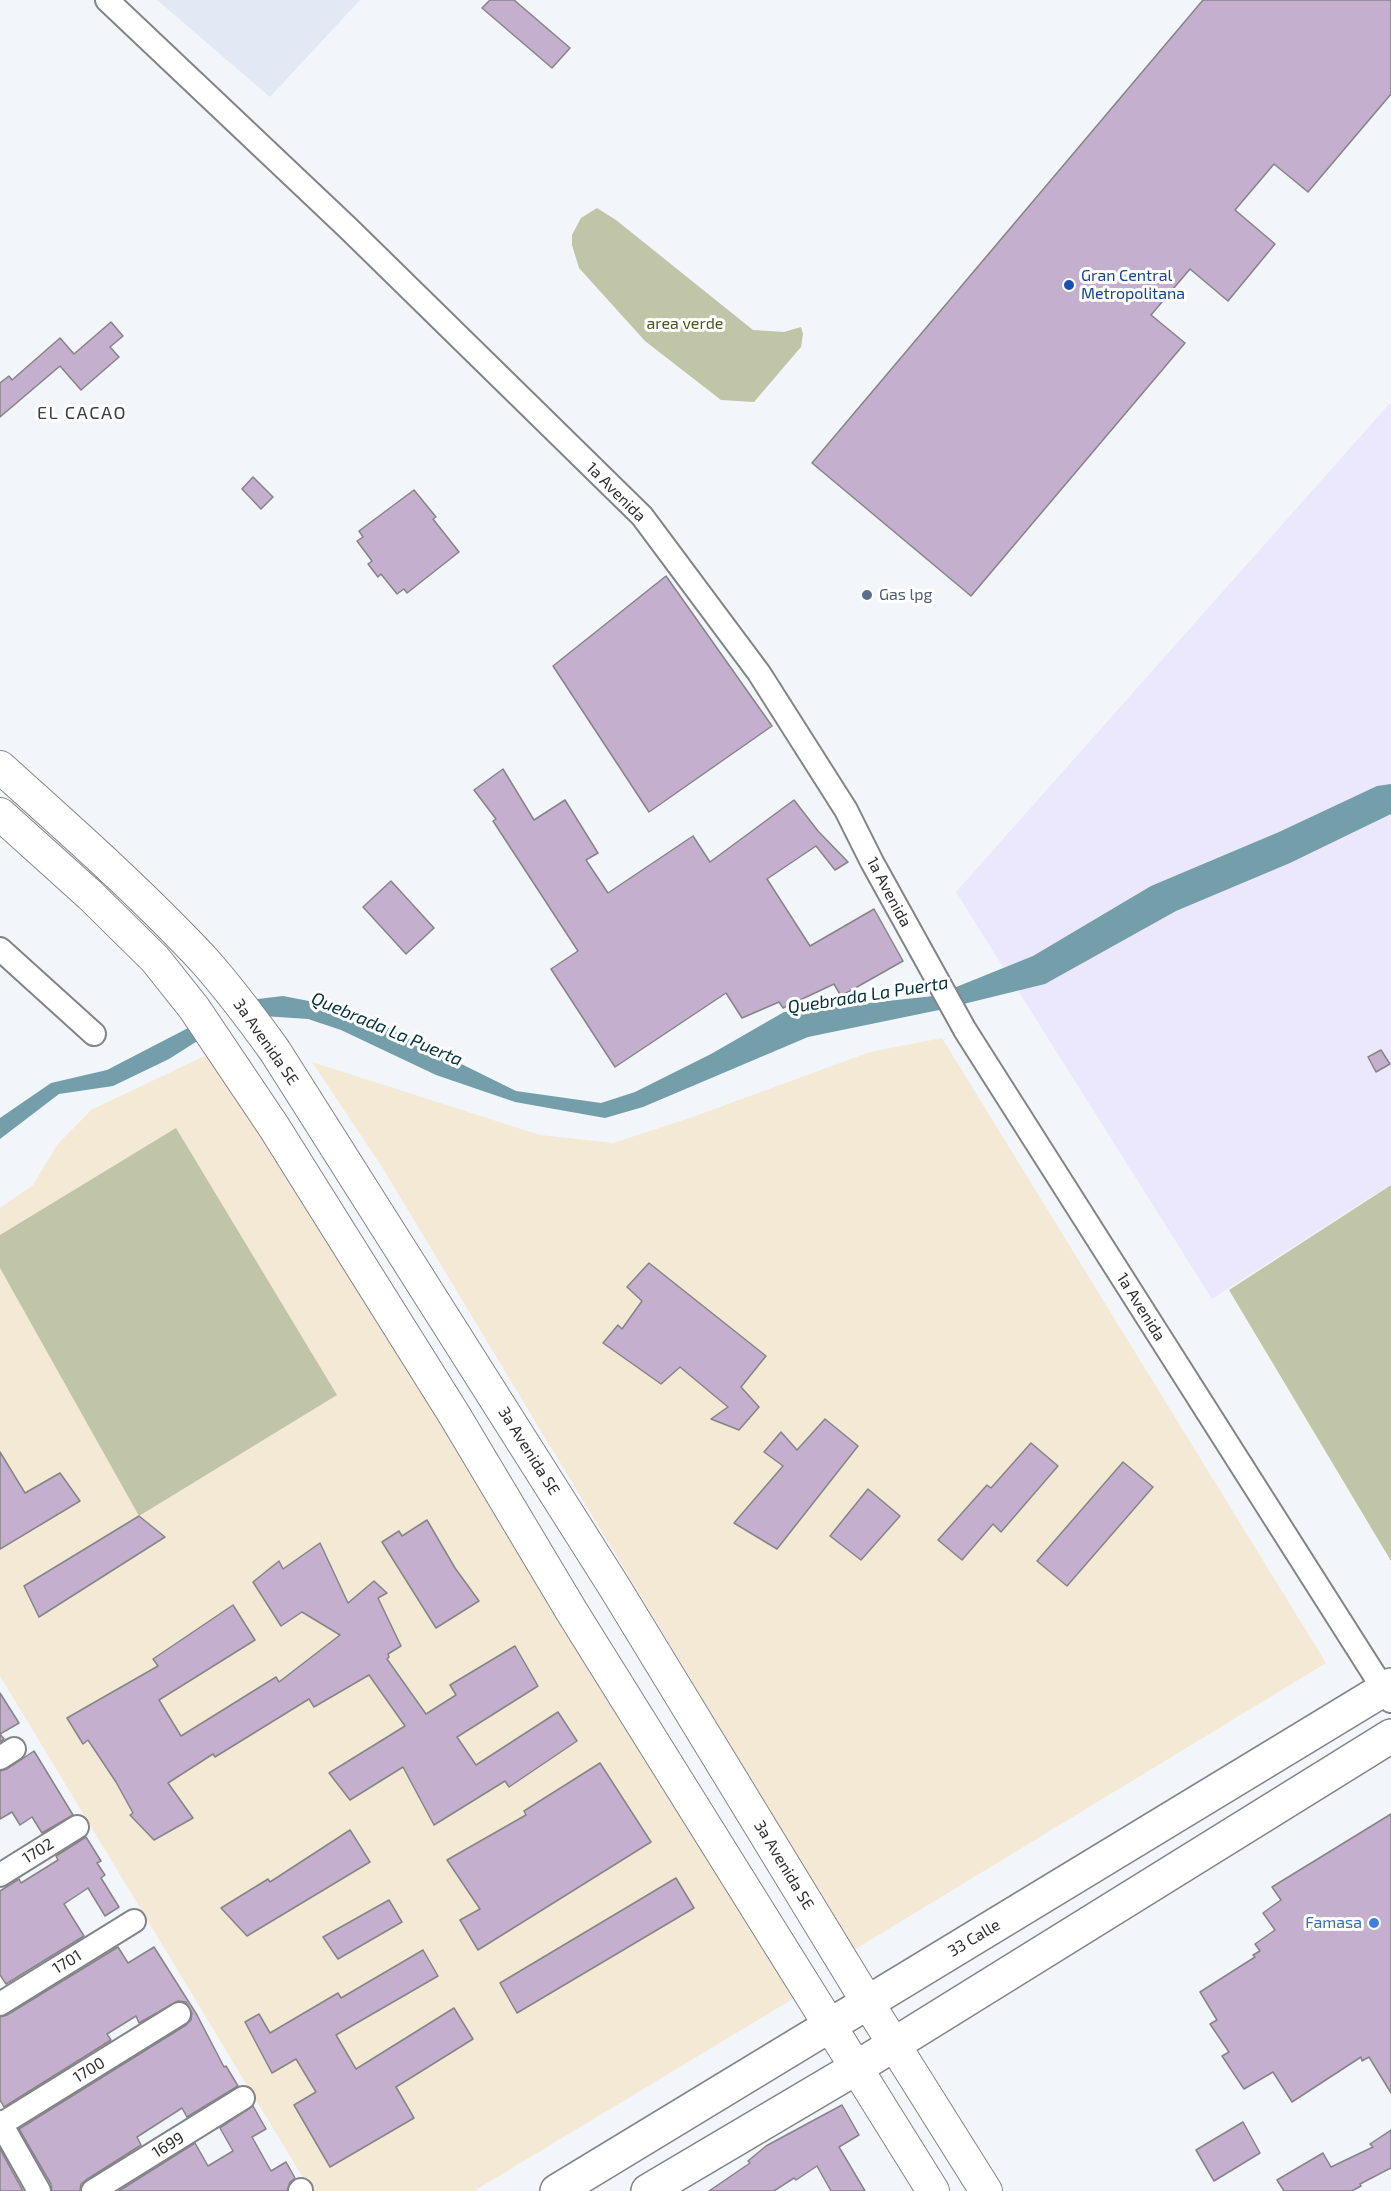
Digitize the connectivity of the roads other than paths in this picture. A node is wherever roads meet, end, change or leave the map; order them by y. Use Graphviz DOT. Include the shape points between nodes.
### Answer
graph roads {
  1 [pos="107,0"];
  2 [pos="0,767"];
  3 [pos="0,814"];
  4 [pos="0,949"];
  5 [pos="94,1034"];
  6 [pos="1389,1692"];
  7 [pos="1391,1737"];
  8 [pos="77,1827"];
  9 [pos="0,1875"];
  10 [pos="134,1921"];
  11 [pos="868,2003"];
  12 [pos="0,2004"];
  13 [pos="179,2014"];
  14 [pos="829,2026"];
  15 [pos="895,2043"];
  16 [pos="856,2068"];
  17 [pos="243,2098"];
  18 [pos="0,2123"];
  19 [pos="39,2191"];
  20 [pos="93,2191"];
  21 [pos="557,2191"];
  22 [pos="648,2191"];
  23 [pos="933,2191"];
  24 [pos="986,2191"];
  1 -- 6 [label="street, 1a Avenida" via="284,166 642,516 759,673 846,810 965,1030"];
  2 -- 11 [label="street, 3a Avenida SE" via="114,869 202,959 275,1051 615,1588"];
  3 -- 14 [label="street" via="155,959 194,1008 274,1127 455,1416"];
  4 -- 5 [label="street"];
  6 -- 11 [label="main road, 33 Calle"];
  7 -- 15 [label="main road"];
  8 -- 9 [label="street, 1702"];
  10 -- 12 [label="street, 1701"];
  11 -- 14 [label="main road, 33 Calle"];
  11 -- 15 [label="street, 3a Avenida SE"];
  13 -- 18 [label="street, 1700"];
  14 -- 16 [label="street"];
  14 -- 21 [label="main road, 33 Calle"];
  15 -- 16 [label="main road"];
  15 -- 24 [label="street, 3a Avenida SE"];
  16 -- 22 [label="main road"];
  16 -- 23 [label="street"];
  17 -- 20 [label="street, 1699"];
  18 -- 19 [label="street"];
}
